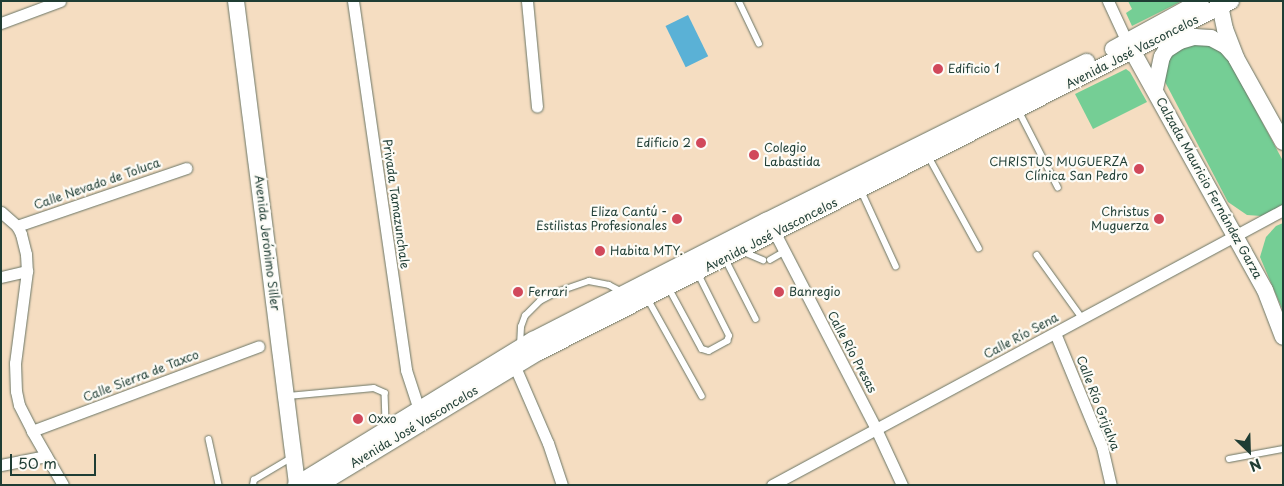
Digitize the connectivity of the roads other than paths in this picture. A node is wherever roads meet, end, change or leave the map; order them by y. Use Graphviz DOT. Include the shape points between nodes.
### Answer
graph roads {
  1 [pos="60,1"];
  2 [pos="236,1"];
  3 [pos="353,1"];
  4 [pos="526,1"];
  5 [pos="739,1"];
  6 [pos="1108,1"];
  7 [pos="1201,1"];
  8 [pos="1223,3"];
  9 [pos="1,24"];
  10 [pos="759,43"];
  11 [pos="1130,46"];
  12 [pos="1236,58"];
  13 [pos="1155,89"];
  14 [pos="1016,104"];
  15 [pos="537,107"];
  16 [pos="1283,142"];
  17 [pos="928,155"];
  18 [pos="186,168"];
  19 [pos="858,183"];
  20 [pos="1058,187"];
  21 [pos="1283,210"];
  22 [pos="1,212"];
  23 [pos="17,226"];
  24 [pos="775,233"];
  25 [pos="1235,236"];
  26 [pos="979,248"];
  27 [pos="740,250"];
  28 [pos="784,252"];
  29 [pos="1037,255"];
  30 [pos="725,258"];
  31 [pos="763,260"];
  32 [pos="770,260"];
  33 [pos="896,266"];
  34 [pos="27,271"];
  35 [pos="697,272"];
  36 [pos="1,277"];
  37 [pos="668,286"];
  38 [pos="624,293"];
  39 [pos="647,297"];
  40 [pos="756,319"];
  41 [pos="1082,319"];
  42 [pos="1055,333"];
  43 [pos="1283,337"];
  44 [pos="259,346"];
  45 [pos="515,355"];
  46 [pos="285,396"];
  47 [pos="702,396"];
  48 [pos="420,416"];
  49 [pos="876,428"];
  50 [pos="386,430"];
  51 [pos="32,431"];
  52 [pos="209,439"];
  53 [pos="1283,449"];
  54 [pos="46,456"];
  55 [pos="293,457"];
  56 [pos="1230,459"];
  57 [pos="1,465"];
  58 [pos="63,485"];
  59 [pos="219,485"];
  60 [pos="253,485"];
  61 [pos="296,485"];
  62 [pos="319,485"];
  63 [pos="562,485"];
  64 [pos="772,485"];
  65 [pos="902,485"];
  66 [pos="1110,485"];
  1 -- 9 [label="street"];
  2 -- 46 [label="main road, Avenida Jerónimo Siller"];
  3 -- 48 [label="street, Privada Tamazunchale" via="406,370"];
  4 -- 15 [label="street"];
  5 -- 10 [label="lane"];
  6 -- 11 [label="street"];
  7 -- 11 [label="main road, Avenida José Vasconcelos"];
  8 -- 11 [label="main road, Avenida José Vasconcelos"];
  8 -- 12 [label="main road"];
  11 -- 13 [label="main road, Calzada Mauricio Fernández Garza"];
  11 -- 14 [label="main road, Avenida José Vasconcelos"];
  12 -- 13 [label="main road" via="1226,46 1211,38 1194,37 1180,41 1162,56"];
  12 -- 16 [label="main road"];
  13 -- 25 [label="main road, Calzada Mauricio Fernández Garza"];
  14 -- 17 [label="main road, Avenida José Vasconcelos"];
  14 -- 19 [label="main road, Avenida José Vasconcelos"];
  14 -- 20 [label="lane"];
  17 -- 19 [label="main road, Avenida José Vasconcelos"];
  17 -- 26 [label="lane"];
  18 -- 23 [label="street, Calle Nevado de Toluca"];
  19 -- 24 [label="main road, Avenida José Vasconcelos"];
  19 -- 33 [label="lane"];
  19 -- 38 [label="main road, Avenida José Vasconcelos"];
  21 -- 25 [label="street, Calle Río Sena"];
  22 -- 23 [label="street"];
  23 -- 34 [label="street" via="24,243"];
  24 -- 27 [label="main road, Avenida José Vasconcelos"];
  24 -- 28 [label="street, Calle Río Presas"];
  25 -- 41 [label="street, Calle Río Sena"];
  25 -- 43 [label="main road, Calzada Mauricio Fernández Garza" via="1265,290"];
  27 -- 30 [label="main road, Avenida José Vasconcelos"];
  27 -- 31 [label="lane"];
  28 -- 32 [label="lane"];
  28 -- 49 [label="street, Calle Río Presas"];
  29 -- 41 [label="lane"];
  30 -- 35 [label="main road, Avenida José Vasconcelos"];
  30 -- 40 [label="lane"];
  34 -- 36 [label="street"];
  34 -- 51 [label="street" via="14,376 19,405"];
  35 -- 37 [label="main road, Avenida José Vasconcelos"];
  35 -- 37 [label="lane" via="729,336 727,341 709,351 702,349"];
  37 -- 39 [label="main road, Avenida José Vasconcelos"];
  38 -- 45 [label="main road, Avenida José Vasconcelos"];
  38 -- 45 [label="lane" via="609,285 589,281 540,301 525,316"];
  39 -- 45 [label="main road, Avenida José Vasconcelos"];
  39 -- 47 [label="lane"];
  41 -- 42 [label="street, Calle Río Sena"];
  42 -- 49 [label="street, Calle Río Sena"];
  42 -- 66 [label="street, Calle Río Grijalva" via="1102,447"];
  44 -- 51 [label="street, Calle Sierra de Taxco"];
  45 -- 48 [label="main road, Avenida José Vasconcelos"];
  45 -- 63 [label="street"];
  46 -- 50 [label="lane" via="374,388 385,393"];
  46 -- 55 [label="main road, Avenida Jerónimo Siller"];
  48 -- 50 [label="main road, Avenida José Vasconcelos"];
  48 -- 62 [label="main road, Avenida José Vasconcelos"];
  49 -- 64 [label="street, Calle Río Sena"];
  49 -- 65 [label="street, Calle Río Presas"];
  50 -- 61 [label="main road, Avenida José Vasconcelos"];
  51 -- 54 [label="street"];
  52 -- 59 [label="lane"];
  53 -- 56 [label="lane"];
  54 -- 57 [label="street"];
  54 -- 58 [label="street"];
  55 -- 60 [label="lane" via="254,480"];
  55 -- 61 [label="main road, Avenida Jerónimo Siller"];
}
